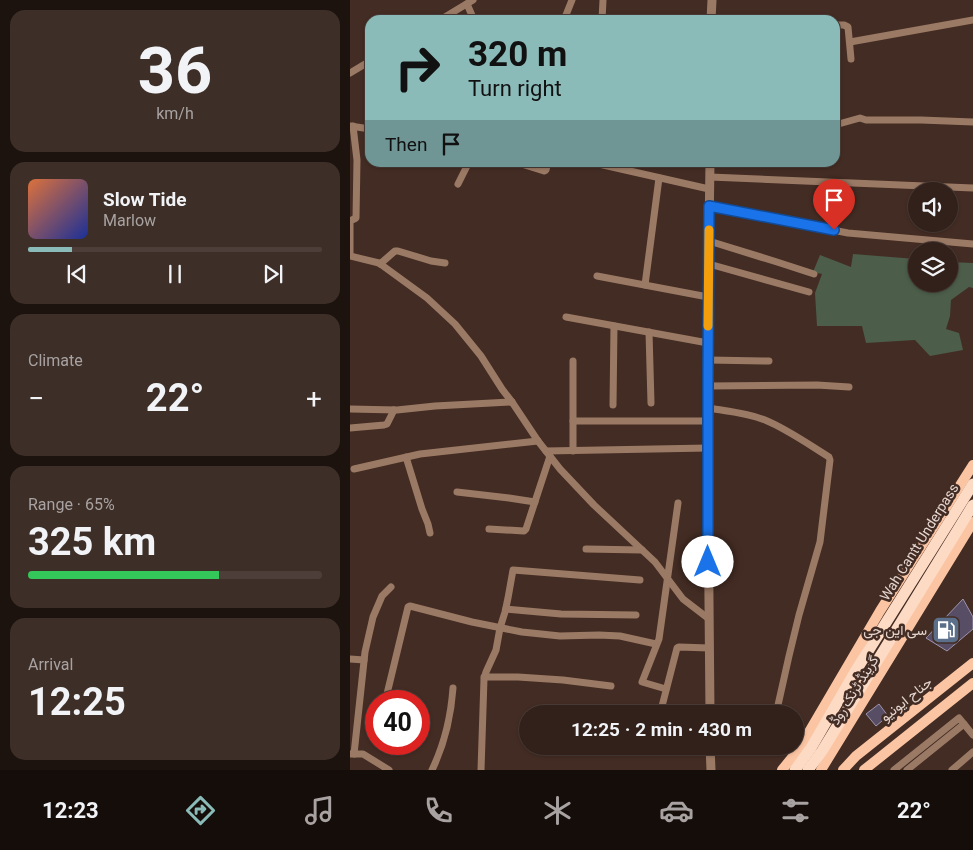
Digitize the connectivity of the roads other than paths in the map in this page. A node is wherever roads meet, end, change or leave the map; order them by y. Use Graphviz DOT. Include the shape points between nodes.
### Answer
graph roads {
  1 [pos="572,0"];
  2 [pos="603,0"];
  3 [pos="712,0"];
  4 [pos="470,2"];
  5 [pos="448,15"];
  6 [pos="473,15"];
  7 [pos="566,15"];
  8 [pos="602,15"];
  9 [pos="711,15"];
  10 [pos="973,20"];
  11 [pos="840,25"];
  12 [pos="850,42"];
  13 [pos="851,59"];
  14 [pos="365,64"];
  15 [pos="350,73"];
  16 [pos="973,122"];
  17 [pos="840,124"];
  18 [pos="352,126"];
  19 [pos="365,128"];
  20 [pos="353,153"];
  21 [pos="466,167"];
  22 [pos="531,167"];
  23 [pos="547,167"];
  24 [pos="612,167"];
  25 [pos="710,167"];
  26 [pos="710,177"];
  27 [pos="660,178"];
  28 [pos="458,184"];
  29 [pos="973,188"];
  30 [pos="710,190"];
  31 [pos="709,206"];
  32 [pos="709,241"];
  33 [pos="973,244"];
  34 [pos="445,263"];
  35 [pos="380,264"];
  36 [pos="709,264"];
  37 [pos="814,274"];
  38 [pos="597,276"];
  39 [pos="645,285"];
  40 [pos="809,292"];
  41 [pos="708,297"];
  42 [pos="566,317"];
  43 [pos="614,326"];
  44 [pos="649,332"];
  45 [pos="708,343"];
  46 [pos="708,360"];
  47 [pos="573,361"];
  48 [pos="770,361"];
  49 [pos="708,386"];
  50 [pos="849,388"];
  51 [pos="512,402"];
  52 [pos="651,403"];
  53 [pos="613,406"];
  54 [pos="708,408"];
  55 [pos="350,409"];
  56 [pos="394,410"];
  57 [pos="573,421"];
  58 [pos="708,421"];
  59 [pos="350,428"];
  60 [pos="538,440"];
  61 [pos="708,448"];
  62 [pos="573,451"];
  63 [pos="548,454"];
  64 [pos="406,457"];
  65 [pos="973,465"];
  66 [pos="354,469"];
  67 [pos="973,484"];
  68 [pos="457,492"];
  69 [pos="534,502"];
  70 [pos="678,504"];
  71 [pos="973,505"];
  72 [pos="973,522"];
  73 [pos="489,529"];
  74 [pos="430,533"];
  75 [pos="586,549"];
  76 [pos="642,550"];
  77 [pos="667,578"];
  78 [pos="640,580"];
  79 [pos="391,587"];
  80 [pos="506,609"];
  81 [pos="636,615"];
  82 [pos="708,619"];
  83 [pos="500,628"];
  84 [pos="656,644"];
  85 [pos="709,648"];
  86 [pos="350,659"];
  87 [pos="364,660"];
  88 [pos="973,663"];
  89 [pos="484,677"];
  90 [pos="973,683"];
  91 [pos="611,686"];
  92 [pos="453,688"];
  93 [pos="666,689"];
  94 [pos="388,690"];
  95 [pos="662,705"];
  96 [pos="710,705"];
  97 [pos="778,705"];
  98 [pos="962,721"];
  99 [pos="973,735"];
  100 [pos="973,752"];
  101 [pos="352,754"];
  102 [pos="710,755"];
  103 [pos="865,769"];
  104 [pos="389,770"];
  105 [pos="432,770"];
  106 [pos="481,770"];
  107 [pos="711,770"];
  108 [pos="782,770"];
  109 [pos="795,770"];
  110 [pos="808,770"];
  111 [pos="821,770"];
  112 [pos="843,770"];
  113 [pos="894,770"];
  114 [pos="908,770"];
  115 [pos="952,770"];
  1 -- 7 [label="street"];
  2 -- 8 [label="street"];
  3 -- 9 [label="street"];
  4 -- 5 [label="street"];
  4 -- 6 [label="street"];
  10 -- 12 [label="street"];
  11 -- 12 [label="street" via="848,26"];
  12 -- 13 [label="street"];
  14 -- 15 [label="street"];
  16 -- 17 [label="street" via="860,118"];
  18 -- 19 [label="street"];
  18 -- 20 [label="street"];
  20 -- 35 [label="street" via="357,160 356,218 350,221 350,256"];
  21 -- 28 [label="street"];
  22 -- 23 [label="street" via="544,171"];
  24 -- 27 [label="street"];
  25 -- 26 [label="street"];
  26 -- 29 [label="street"];
  26 -- 30 [label="street"];
  27 -- 30 [label="street"];
  27 -- 39 [label="street"];
  30 -- 31 [label="street"];
  31 -- 32 [label="street"];
  31 -- 33 [label="street" via="848,232"];
  32 -- 36 [label="street"];
  32 -- 37 [label="street"];
  34 -- 35 [label="street" via="398,250"];
  35 -- 51 [label="street" via="427,298 454,324 481,356"];
  36 -- 40 [label="street"];
  36 -- 41 [label="street"];
  38 -- 39 [label="street"];
  39 -- 41 [label="street"];
  41 -- 45 [label="street"];
  42 -- 43 [label="street"];
  43 -- 44 [label="street"];
  43 -- 53 [label="street"];
  44 -- 45 [label="street"];
  44 -- 52 [label="street"];
  45 -- 46 [label="street"];
  46 -- 48 [label="street"];
  46 -- 49 [label="street"];
  47 -- 57 [label="street"];
  49 -- 50 [label="street" via="817,385"];
  49 -- 54 [label="street"];
  51 -- 56 [label="street"];
  51 -- 60 [label="street"];
  54 -- 58 [label="street"];
  54 -- 97 [label="street" via="764,420 830,460 820,542"];
  55 -- 56 [label="street"];
  56 -- 59 [label="street" via="387,424"];
  57 -- 58 [label="street"];
  57 -- 62 [label="street"];
  58 -- 61 [label="street"];
  60 -- 63 [label="street"];
  60 -- 64 [label="street"];
  61 -- 62 [label="street"];
  61 -- 82 [label="street"];
  62 -- 63 [label="street"];
  63 -- 69 [label="street"];
  63 -- 76 [label="street" via="594,505"];
  64 -- 66 [label="street"];
  64 -- 74 [label="street"];
  65 -- 108 [label="main road, گرینڈ ٹرنک روڈ" via="880,611 799,749"];
  67 -- 109 [label="highway, Wah Cantt Underpass"];
  68 -- 69 [label="street"];
  69 -- 73 [label="street" via="524,531"];
  70 -- 77 [label="street"];
  71 -- 110 [label="highway, Wah Cantt Underpass"];
  72 -- 111 [label="main road, گرینڈ ٹرنک روڈ"];
  75 -- 76 [label="street"];
  76 -- 77 [label="street"];
  77 -- 82 [label="street" via="683,598"];
  77 -- 84 [label="street"];
  78 -- 80 [label="street" via="513,570"];
  79 -- 87 [label="street" via="382,596 373,617"];
  80 -- 81 [label="street"];
  80 -- 83 [label="street"];
  82 -- 85 [label="street"];
  83 -- 84 [label="street" via="552,636 620,636"];
  83 -- 89 [label="street" via="496,650"];
  83 -- 94 [label="street" via="408,607"];
  84 -- 93 [label="street" via="642,682"];
  85 -- 93 [label="street" via="677,648"];
  85 -- 96 [label="street"];
  86 -- 87 [label="street"];
  87 -- 101 [label="street"];
  88 -- 112 [label="main road, جناح ایونیو" via="856,756"];
  89 -- 91 [label="street" via="563,680"];
  89 -- 106 [label="street"];
  90 -- 103 [label="main road, جناح ایونیو"];
  92 -- 105 [label="street" via="450,712"];
  93 -- 95 [label="street"];
  98 -- 99 [label="street"];
  98 -- 113 [label="street"];
  98 -- 114 [label="street"];
  100 -- 115 [label="street"];
  101 -- 104 [label="street" via="363,754"];
  102 -- 107 [label="street"];
}
